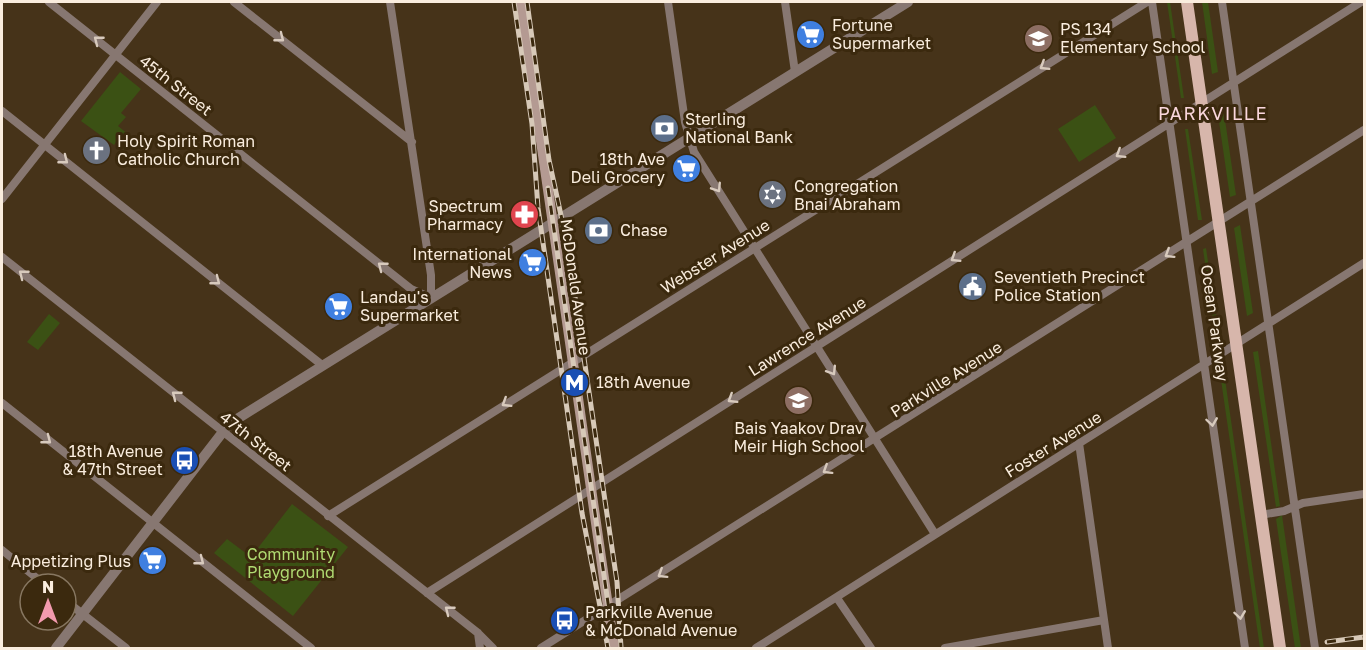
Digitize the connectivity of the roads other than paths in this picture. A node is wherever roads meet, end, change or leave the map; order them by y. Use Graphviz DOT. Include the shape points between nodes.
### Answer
graph roads {
  1 [pos="49,2"];
  2 [pos="157,2"];
  3 [pos="234,2"];
  4 [pos="390,2"];
  5 [pos="521,2"];
  6 [pos="668,2"];
  7 [pos="785,2"];
  8 [pos="905,2"];
  9 [pos="1147,2"];
  10 [pos="1152,2"];
  11 [pos="1187,2"];
  12 [pos="1222,2"];
  13 [pos="1361,2"];
  14 [pos="116,55"];
  15 [pos="795,72"];
  16 [pos="1233,82"];
  17 [pos="1202,102"];
  18 [pos="2,111"];
  19 [pos="1169,122"];
  20 [pos="1365,130"];
  21 [pos="689,137"];
  22 [pos="412,142"];
  23 [pos="45,145"];
  24 [pos="2,199"];
  25 [pos="1250,202"];
  26 [pos="1219,222"];
  27 [pos="551,223"];
  28 [pos="1187,243"];
  29 [pos="754,248"];
  30 [pos="2,257"];
  31 [pos="1365,263"];
  32 [pos="430,298"];
  33 [pos="1268,324"];
  34 [pos="1236,344"];
  35 [pos="817,346"];
  36 [pos="571,362"];
  37 [pos="1204,364"];
  38 [pos="322,365"];
  39 [pos="2,403"];
  40 [pos="222,432"];
  41 [pos="876,439"];
  42 [pos="1079,443"];
  43 [pos="590,489"];
  44 [pos="1365,494"];
  45 [pos="1294,507"];
  46 [pos="1260,515"];
  47 [pos="328,516"];
  48 [pos="152,523"];
  49 [pos="935,534"];
  50 [pos="2,550"];
  51 [pos="29,572"];
  52 [pos="427,593"];
  53 [pos="837,598"];
  54 [pos="608,607"];
  55 [pos="78,610"];
  56 [pos="83,614"];
  57 [pos="1104,620"];
  58 [pos="478,633"];
  59 [pos="56,648"];
  60 [pos="126,648"];
  61 [pos="311,648"];
  62 [pos="480,648"];
  63 [pos="493,648"];
  64 [pos="541,648"];
  65 [pos="614,648"];
  66 [pos="756,648"];
  67 [pos="871,648"];
  68 [pos="945,648"];
  69 [pos="1108,648"];
  70 [pos="1245,648"];
  71 [pos="1280,648"];
  72 [pos="1315,648"];
  14 -- 1 [label="street, 45th Street, one-way"];
  2 -- 14 [label="street"];
  3 -- 22 [label="street, one-way"];
  4 -- 22 [label="street"];
  5 -- 27 [label="main road, McDonald Avenue"];
  6 -- 21 [label="street"];
  7 -- 15 [label="street"];
  8 -- 15 [label="street"];
  9 -- 29 [label="street, Webster Avenue, one-way"];
  10 -- 19 [label="street, Ocean Parkway"];
  11 -- 17 [label="main road, Ocean Parkway"];
  12 -- 16 [label="street"];
  13 -- 16 [label="street, Lawrence Avenue"];
  14 -- 23 [label="street"];
  32 -- 14 [label="street, 45th Street, one-way" via="411,289"];
  15 -- 21 [label="street"];
  16 -- 17 [label="street, Lawrence Avenue"];
  16 -- 25 [label="street"];
  17 -- 19 [label="street, Lawrence Avenue"];
  17 -- 26 [label="main road, Ocean Parkway"];
  18 -- 23 [label="street"];
  19 -- 28 [label="street, Ocean Parkway"];
  19 -- 35 [label="street, Lawrence Avenue, one-way"];
  20 -- 25 [label="street, Parkville Avenue"];
  21 -- 27 [label="street"];
  21 -- 29 [label="street, one-way" via="694,152"];
  22 -- 32 [label="street" via="431,275"];
  23 -- 24 [label="street"];
  23 -- 38 [label="street, one-way"];
  25 -- 26 [label="street, Parkville Avenue"];
  25 -- 33 [label="street"];
  26 -- 28 [label="street, Parkville Avenue"];
  26 -- 34 [label="main road, Ocean Parkway"];
  27 -- 32 [label="street"];
  27 -- 36 [label="main road, McDonald Avenue"];
  28 -- 37 [label="street, Ocean Parkway"];
  28 -- 41 [label="street, Parkville Avenue, one-way"];
  29 -- 35 [label="street"];
  29 -- 36 [label="street, Webster Avenue"];
  40 -- 30 [label="street, 47th Street, one-way"];
  31 -- 33 [label="street, Foster Avenue"];
  32 -- 38 [label="street"];
  33 -- 34 [label="street, Foster Avenue"];
  33 -- 45 [label="street"];
  34 -- 37 [label="street, Foster Avenue"];
  34 -- 46 [label="main road, Ocean Parkway"];
  35 -- 41 [label="street, one-way"];
  35 -- 43 [label="street, Lawrence Avenue, one-way"];
  36 -- 43 [label="main road, McDonald Avenue"];
  36 -- 47 [label="street, Webster Avenue, one-way"];
  37 -- 42 [label="street, Foster Avenue"];
  37 -- 70 [label="street, Ocean Parkway, one-way"];
  38 -- 40 [label="street"];
  39 -- 48 [label="street, one-way"];
  40 -- 47 [label="street, 47th Street"];
  40 -- 48 [label="street"];
  41 -- 49 [label="street"];
  41 -- 54 [label="street, Parkville Avenue, one-way"];
  42 -- 49 [label="street, Foster Avenue"];
  42 -- 57 [label="street"];
  43 -- 52 [label="street, Lawrence Avenue"];
  43 -- 54 [label="main road, McDonald Avenue"];
  44 -- 45 [label="street"];
  45 -- 46 [label="street"];
  45 -- 72 [label="street"];
  46 -- 71 [label="main road, Ocean Parkway"];
  47 -- 52 [label="street, 47th Street"];
  48 -- 56 [label="street"];
  48 -- 61 [label="street, one-way"];
  49 -- 53 [label="street, Foster Avenue"];
  50 -- 51 [label="street"];
  58 -- 52 [label="street, 47th Street, one-way"];
  53 -- 66 [label="street, Foster Avenue"];
  53 -- 67 [label="street"];
  54 -- 64 [label="street, Parkville Avenue"];
  54 -- 65 [label="main road, McDonald Avenue"];
  55 -- 56 [label="street"];
  56 -- 59 [label="street"];
  56 -- 60 [label="street"];
  57 -- 68 [label="street"];
  57 -- 69 [label="street"];
  58 -- 62 [label="street"];
  58 -- 63 [label="street, 47th Street"];
}
